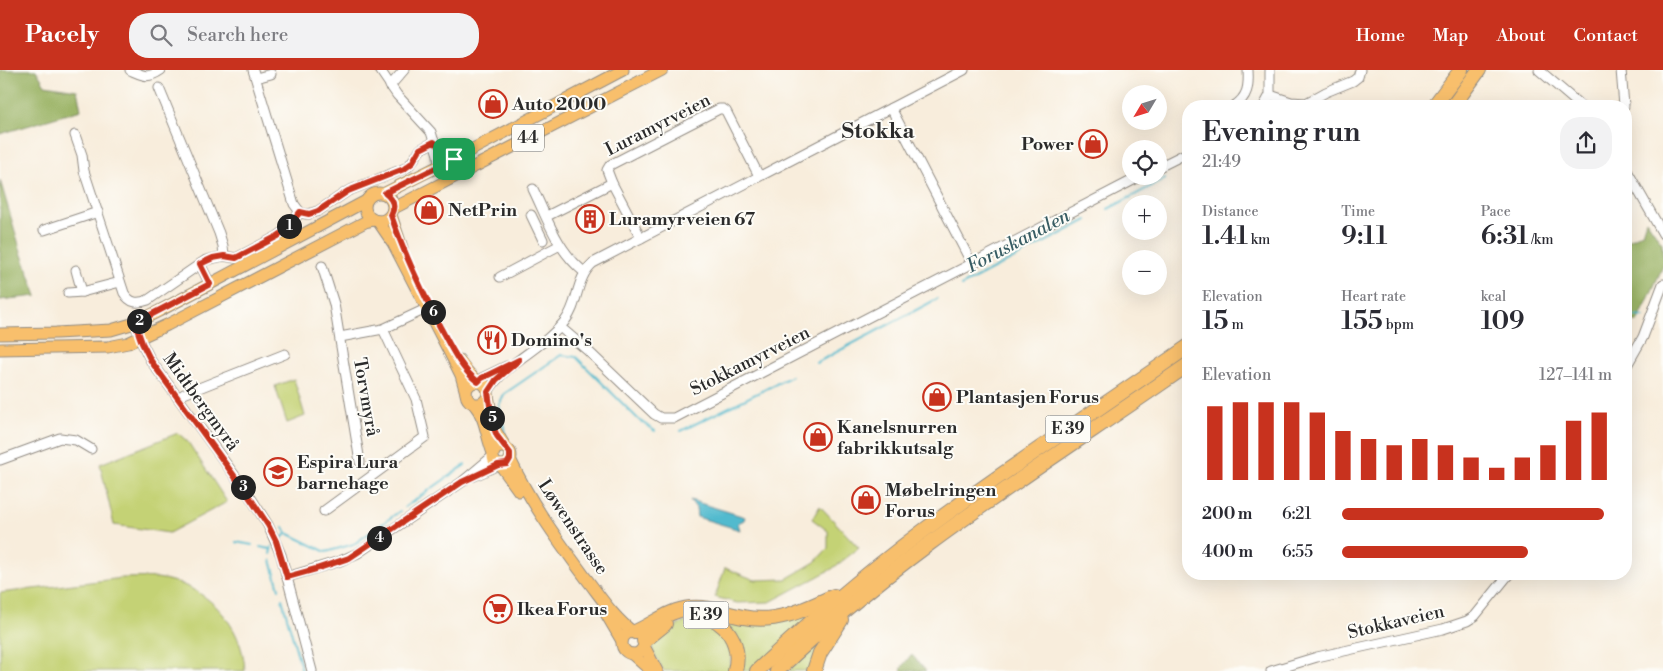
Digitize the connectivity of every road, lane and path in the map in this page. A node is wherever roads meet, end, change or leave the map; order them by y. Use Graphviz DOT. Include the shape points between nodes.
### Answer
graph roads {
  1 [pos="130,70"];
  2 [pos="161,70"];
  3 [pos="380,70"];
  4 [pos="404,70"];
  5 [pos="623,70"];
  6 [pos="662,70"];
  7 [pos="964,70"];
  8 [pos="1248,70"];
  9 [pos="1270,70"];
  10 [pos="1360,70"];
  11 [pos="1461,70"];
  12 [pos="1479,70"];
  13 [pos="1539,70"];
  14 [pos="1621,70"];
  15 [pos="254,74"];
  16 [pos="271,74"];
  17 [pos="390,86"];
  18 [pos="158,88"];
  19 [pos="1270,95"];
  20 [pos="1242,100"];
  21 [pos="1267,100"];
  22 [pos="1285,100"];
  23 [pos="1312,100"];
  24 [pos="1438,100"];
  25 [pos="1457,100"];
  26 [pos="1574,100"];
  27 [pos="1624,100"];
  28 [pos="891,108"];
  29 [pos="75,135"];
  30 [pos="434,142"];
  31 [pos="1182,156"];
  32 [pos="454,159"];
  33 [pos="1167,163"];
  34 [pos="439,167"];
  35 [pos="759,176"];
  36 [pos="1632,180"];
  37 [pos="612,183"];
  38 [pos="1124,185"];
  39 [pos="533,189"];
  40 [pos="385,193"];
  41 [pos="366,201"];
  42 [pos="98,212"];
  43 [pos="300,212"];
  44 [pos="392,212"];
  45 [pos="531,215"];
  46 [pos="546,216"];
  47 [pos="376,221"];
  48 [pos="44,230"];
  49 [pos="1663,234"];
  50 [pos="641,238"];
  51 [pos="544,240"];
  52 [pos="560,245"];
  53 [pos="224,256"];
  54 [pos="200,264"];
  55 [pos="972,264"];
  56 [pos="322,266"];
  57 [pos="76,270"];
  58 [pos="584,272"];
  59 [pos="500,277"];
  60 [pos="120,282"];
  61 [pos="210,284"];
  62 [pos="1663,284"];
  63 [pos="82,292"];
  64 [pos="68,294"];
  65 [pos="428,308"];
  66 [pos="135,323"];
  67 [pos="560,327"];
  68 [pos="382,329"];
  69 [pos="0,334"];
  70 [pos="340,337"];
  71 [pos="140,338"];
  72 [pos="0,349"];
  73 [pos="1182,351"];
  74 [pos="285,354"];
  75 [pos="1632,356"];
  76 [pos="519,360"];
  77 [pos="1182,369"];
  78 [pos="477,382"];
  79 [pos="466,393"];
  80 [pos="488,393"];
  81 [pos="178,398"];
  82 [pos="474,404"];
  83 [pos="91,449"];
  84 [pos="500,458"];
  85 [pos="0,460"];
  86 [pos="360,462"];
  87 [pos="324,511"];
  88 [pos="287,577"];
  89 [pos="1504,580"];
  90 [pos="850,588"];
  91 [pos="852,605"];
  92 [pos="639,638"];
  93 [pos="622,641"];
  94 [pos="632,654"];
  95 [pos="312,671"];
  96 [pos="651,671"];
  97 [pos="657,671"];
  98 [pos="735,671"];
  99 [pos="757,671"];
  100 [pos="778,671"];
  101 [pos="814,671"];
  102 [pos="1270,671"];
  1 -- 2 [label="street" via="153,76"];
  3 -- 17 [label="street"];
  4 -- 17 [label="street"];
  5 -- 32 [label="main road, 44"];
  6 -- 44 [label="main road, 44"];
  7 -- 28 [label="street"];
  8 -- 20 [label="street" via="1247,93"];
  9 -- 19 [label="street"];
  10 -- 23 [label="street" via="1353,81"];
  11 -- 24 [label="highway"];
  12 -- 25 [label="highway"];
  13 -- 26 [label="street"];
  14 -- 27 [label="street"];
  15 -- 16 [label="street"];
  15 -- 43 [label="street" via="294,204"];
  17 -- 30 [label="street" via="432,132"];
  18 -- 53 [label="street" via="219,233"];
  19 -- 21 [label="street"];
  19 -- 22 [label="street"];
  28 -- 35 [label="street"];
  28 -- 55 [label="street"];
  29 -- 42 [label="street"];
  30 -- 32 [label="street"];
  30 -- 34 [label="street"];
  30 -- 43 [label="street" via="420,149 404,169 348,191 318,211"];
  31 -- 33 [label="street"];
  32 -- 34 [label="main road, 44"];
  34 -- 40 [label="main road, 44"];
  35 -- 37 [label="street, Luramyrveien" via="726,111 720,109 610,165 607,170"];
  35 -- 50 [label="street"];
  36 -- 49 [label="street"];
  37 -- 46 [label="street, Luramyrveien"];
  37 -- 50 [label="street, Luramyrveien"];
  38 -- 55 [label="street, Stokkamyrveien"];
  39 -- 46 [label="street"];
  40 -- 41 [label="main road, 44" via="376,192"];
  40 -- 44 [label="main road" via="392,199"];
  41 -- 47 [label="main road" via="366,212"];
  41 -- 61 [label="main road, 44"];
  42 -- 48 [label="street"];
  42 -- 60 [label="street"];
  43 -- 53 [label="street" via="278,236 236,258"];
  44 -- 47 [label="main road, 44" via="383,221"];
  44 -- 65 [label="main road" via="408,264"];
  45 -- 51 [label="street"];
  46 -- 52 [label="street"];
  47 -- 65 [label="main road" via="393,243"];
  47 -- 71 [label="main road, 44" via="365,222"];
  50 -- 58 [label="street" via="600,259"];
  52 -- 58 [label="street"];
  52 -- 59 [label="street"];
  53 -- 54 [label="street"];
  54 -- 60 [label="street" via="143,302 128,299"];
  54 -- 61 [label="street"];
  55 -- 67 [label="street, Stokkamyrveien" via="674,418 661,418 654,414"];
  56 -- 70 [label="street, Torvmyrå"];
  57 -- 63 [label="street"];
  58 -- 67 [label="street" via="570,312"];
  60 -- 63 [label="street"];
  61 -- 66 [label="main road, 44"];
  62 -- 75 [label="street"];
  63 -- 64 [label="street"];
  65 -- 68 [label="street, Torvmyrå"];
  65 -- 78 [label="main road" via="466,371"];
  65 -- 79 [label="main road" via="461,375"];
  66 -- 69 [label="main road, 44" via="111,330"];
  66 -- 71 [label="street, Midtbergmyrå"];
  67 -- 76 [label="street"];
  68 -- 70 [label="street, Torvmyrå"];
  68 -- 87 [label="street, Torvmyrå" via="416,399 426,437"];
  70 -- 86 [label="street, Torvmyrå"];
  71 -- 72 [label="main road, 44" via="108,347"];
  71 -- 81 [label="street, Midtbergmyrå" via="151,361"];
  73 -- 90 [label="highway, E 39" via="949,512"];
  74 -- 81 [label="street"];
  76 -- 78 [label="street"];
  76 -- 80 [label="street" via="496,380"];
  77 -- 91 [label="highway, E 39" via="977,509"];
  78 -- 79 [label="main road" via="471,384"];
  78 -- 80 [label="main road" via="486,386"];
  79 -- 82 [label="main road"];
  80 -- 82 [label="main road" via="484,403"];
  80 -- 84 [label="main road, Løwenstrasse"];
  81 -- 88 [label="street, Midtbergmyrå" via="268,525"];
  82 -- 84 [label="main road, Løwenstrasse"];
  83 -- 85 [label="street" via="76,440 60,438"];
  84 -- 88 [label="street" via="479,468 349,558"];
  84 -- 92 [label="main road, Løwenstrasse" via="612,612"];
  84 -- 93 [label="main road, Løwenstrasse"];
  88 -- 95 [label="street, Midtbergmyrå"];
  89 -- 102 [label="street, Stokkaveien" via="1467,622"];
  90 -- 92 [label="highway, E 39" via="799,612 780,617 752,618 692,607 679,610 666,615"];
  90 -- 99 [label="highway, E 39"];
  91 -- 100 [label="highway, E 39"];
  91 -- 101 [label="highway, E 39" via="820,653"];
  92 -- 93 [label="main road" via="626,634"];
  92 -- 94 [label="main road" via="639,652"];
  92 -- 97 [label="main road, Løwenstrasse"];
  92 -- 98 [label="highway, E 39" via="682,615 698,613 708,616 725,626 733,640 737,657"];
  93 -- 94 [label="main road" via="624,649"];
  94 -- 96 [label="main road"];
}
